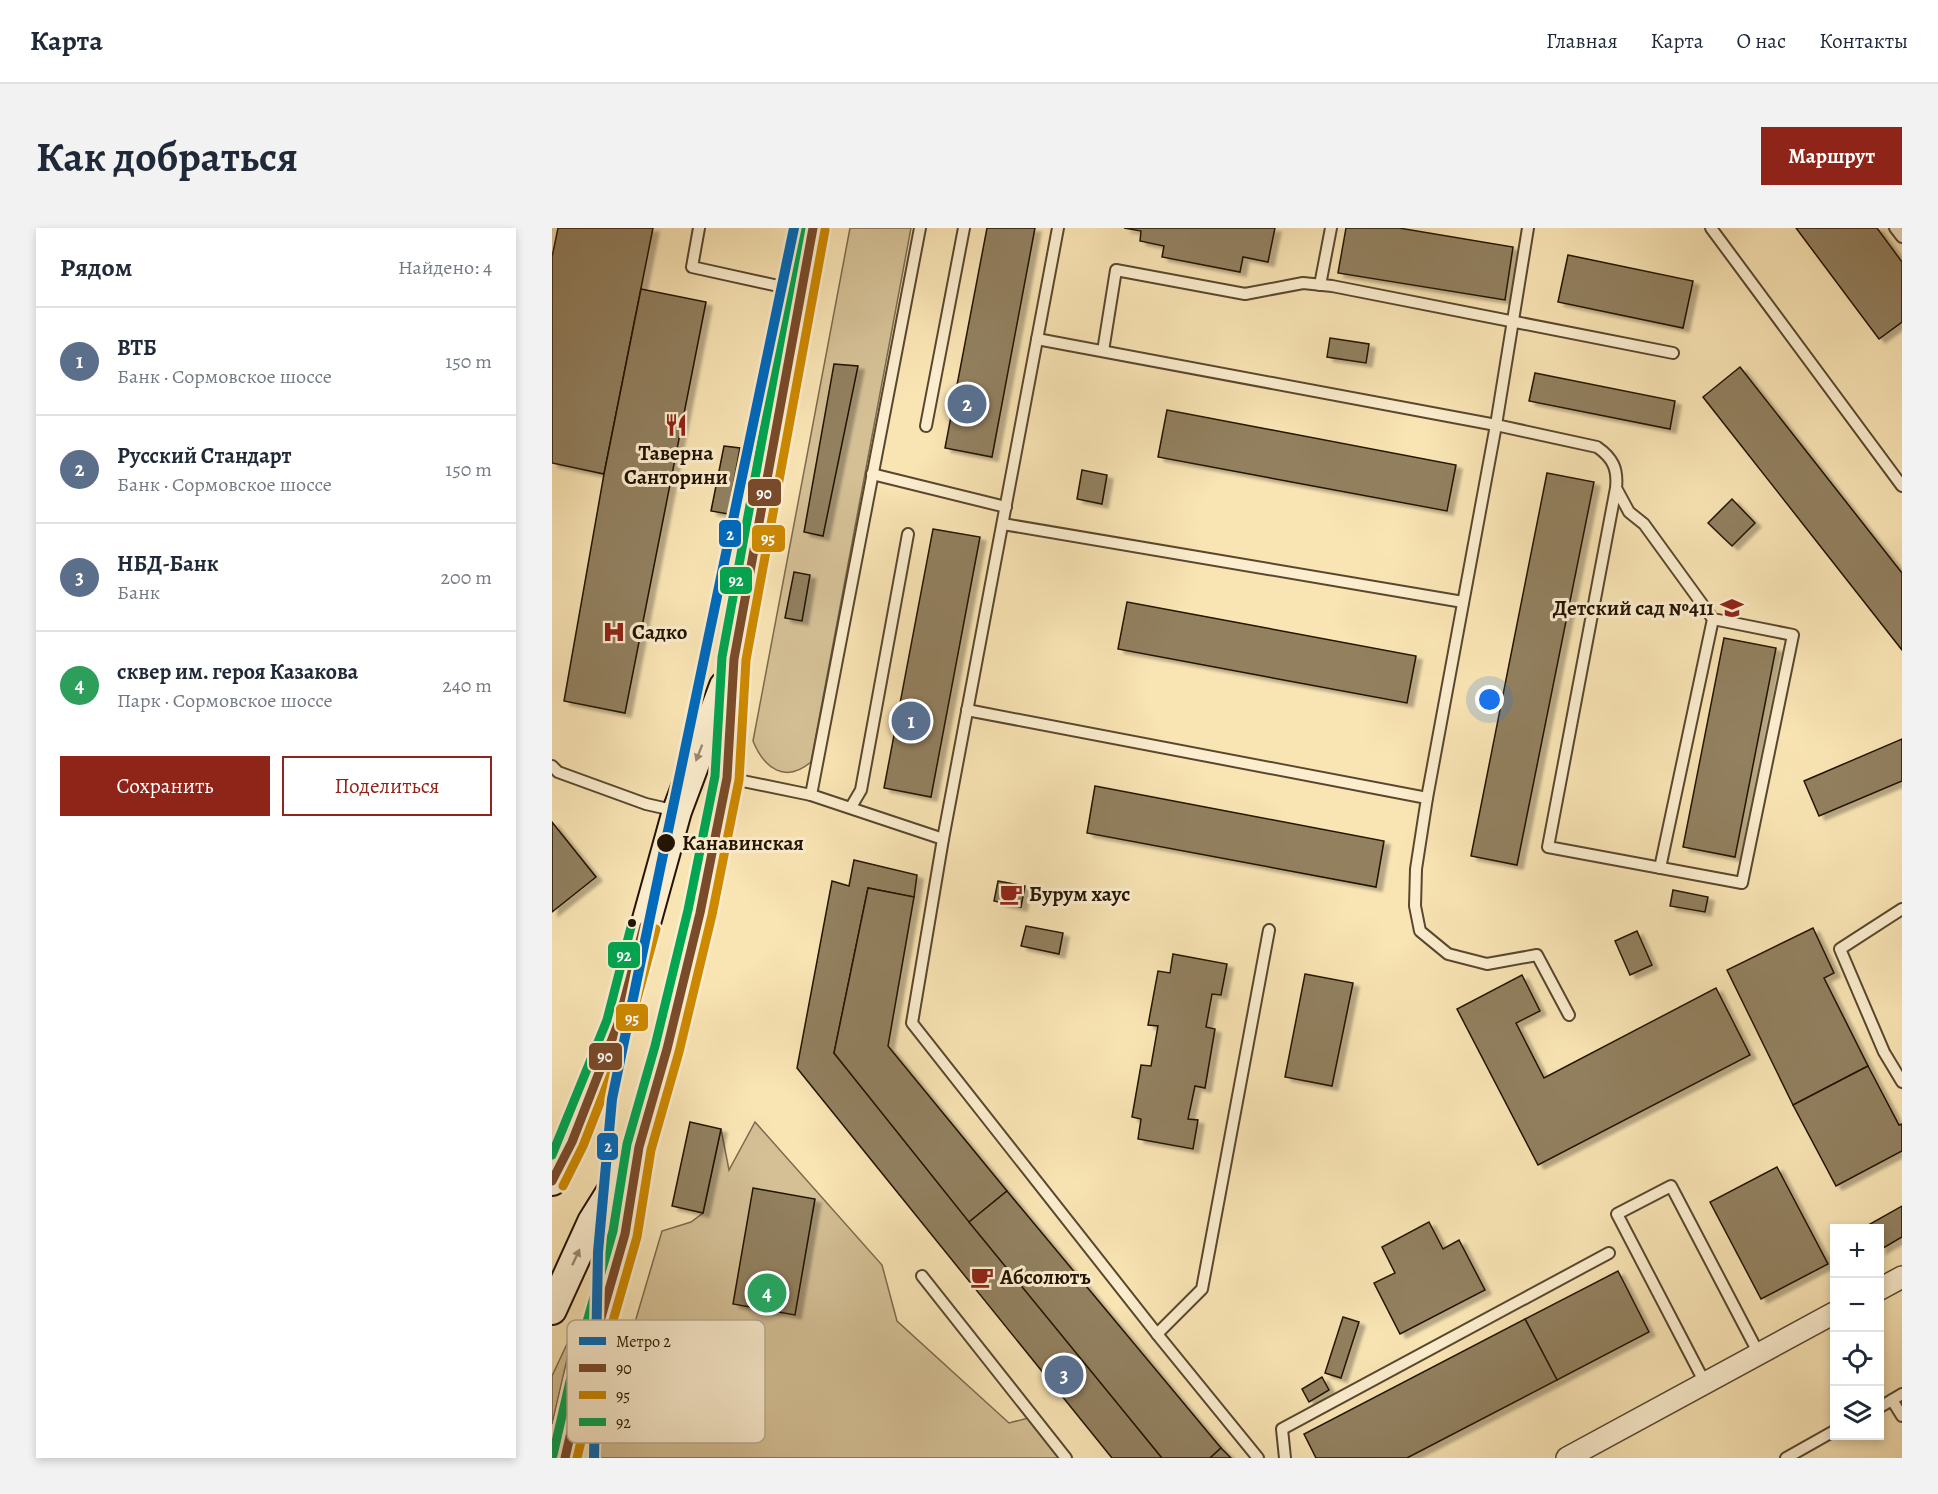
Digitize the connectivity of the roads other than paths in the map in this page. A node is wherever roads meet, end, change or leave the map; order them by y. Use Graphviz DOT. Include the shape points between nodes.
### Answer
graph roads {
  1 [pos="699,228"];
  2 [pos="813,228"];
  3 [pos="920,228"];
  4 [pos="964,228"];
  5 [pos="1058,228"];
  6 [pos="1331,228"];
  7 [pos="1528,228"];
  8 [pos="1711,228"];
  9 [pos="1895,228"];
  10 [pos="1902,237"];
  11 [pos="1320,285"];
  12 [pos="801,291"];
  13 [pos="1514,322"];
  14 [pos="1037,339"];
  15 [pos="1103,351"];
  16 [pos="1673,353"];
  17 [pos="1496,425"];
  18 [pos="926,426"];
  19 [pos="872,474"];
  20 [pos="1902,486"];
  21 [pos="1616,488"];
  22 [pos="1005,507"];
  23 [pos="1003,524"];
  24 [pos="908,534"];
  25 [pos="1463,602"];
  26 [pos="1713,620"];
  27 [pos="734,659"];
  28 [pos="967,710"];
  29 [pos="552,766"];
  30 [pos="727,778"];
  31 [pos="811,795"];
  32 [pos="1427,798"];
  33 [pos="851,807"];
  34 [pos="677,811"];
  35 [pos="943,839"];
  36 [pos="1660,868"];
  37 [pos="1902,909"];
  38 [pos="1269,930"];
  39 [pos="1569,1015"];
  40 [pos="1902,1082"];
  41 [pos="639,1148"];
  42 [pos="555,1170"];
  43 [pos="1609,1253"];
  44 [pos="922,1276"];
  45 [pos="1902,1277"];
  46 [pos="1884,1287"];
  47 [pos="552,1310"];
  48 [pos="1830,1315"];
  49 [pos="600,1320"];
  50 [pos="1156,1334"];
  51 [pos="1759,1354"];
  52 [pos="1705,1383"];
  53 [pos="1897,1397"];
  54 [pos="1884,1405"];
  55 [pos="1902,1416"];
  56 [pos="1830,1433"];
  57 [pos="568,1443"];
  58 [pos="565,1458"];
  59 [pos="1066,1458"];
  60 [pos="1258,1458"];
  61 [pos="1285,1458"];
  62 [pos="1568,1458"];
  63 [pos="1786,1458"];
  1 -- 12 [label="lane" via="692,267"];
  2 -- 12 [label="main road"];
  3 -- 19 [label="lane"];
  4 -- 18 [label="lane"];
  5 -- 14 [label="lane"];
  6 -- 11 [label="lane"];
  7 -- 13 [label="lane"];
  8 -- 20 [label="lane"];
  9 -- 10 [label="lane"];
  11 -- 13 [label="lane"];
  11 -- 15 [label="lane" via="1303,283 1245,294 1116,270"];
  12 -- 27 [label="main road"];
  13 -- 16 [label="lane"];
  13 -- 17 [label="lane"];
  14 -- 15 [label="lane"];
  14 -- 22 [label="lane"];
  15 -- 17 [label="lane"];
  17 -- 21 [label="lane" via="1597,447 1615,466"];
  17 -- 25 [label="lane"];
  19 -- 22 [label="lane"];
  19 -- 31 [label="lane"];
  21 -- 26 [label="lane" via="1629,512 1644,524"];
  21 -- 36 [label="lane" via="1548,847"];
  22 -- 23 [label="lane"];
  23 -- 25 [label="lane"];
  23 -- 28 [label="lane"];
  24 -- 33 [label="lane" via="861,790"];
  25 -- 32 [label="lane"];
  26 -- 36 [label="lane"];
  26 -- 36 [label="lane" via="1793,635 1742,883"];
  27 -- 30 [label="main road"];
  27 -- 34 [label="main road, one-way"];
  28 -- 32 [label="lane"];
  28 -- 35 [label="lane"];
  29 -- 34 [label="lane" via="558,772 646,804"];
  30 -- 31 [label="lane"];
  30 -- 41 [label="main road" via="700,913"];
  31 -- 33 [label="lane"];
  32 -- 39 [label="lane" via="1416,869 1415,906 1420,931 1448,954 1486,964 1537,955"];
  33 -- 35 [label="lane"];
  34 -- 42 [label="main road" via="618,1024 572,1142"];
  35 -- 50 [label="lane" via="912,1023"];
  37 -- 40 [label="lane" via="1840,949 1884,1052"];
  38 -- 50 [label="lane" via="1202,1289"];
  47 -- 41 [label="main road, one-way" via="592,1222"];
  41 -- 49 [label="main road" via="624,1234"];
  43 -- 61 [label="lane" via="1282,1430"];
  44 -- 59 [label="lane"];
  45 -- 46 [label="street"];
  48 -- 51 [label="street"];
  50 -- 60 [label="lane"];
  51 -- 52 [label="street"];
  51 -- 52 [label="lane" via="1671,1186 1617,1214"];
  52 -- 62 [label="street"];
  53 -- 54 [label="lane"];
  53 -- 55 [label="lane"];
  56 -- 63 [label="lane"];
  57 -- 58 [label="main road"];
}
